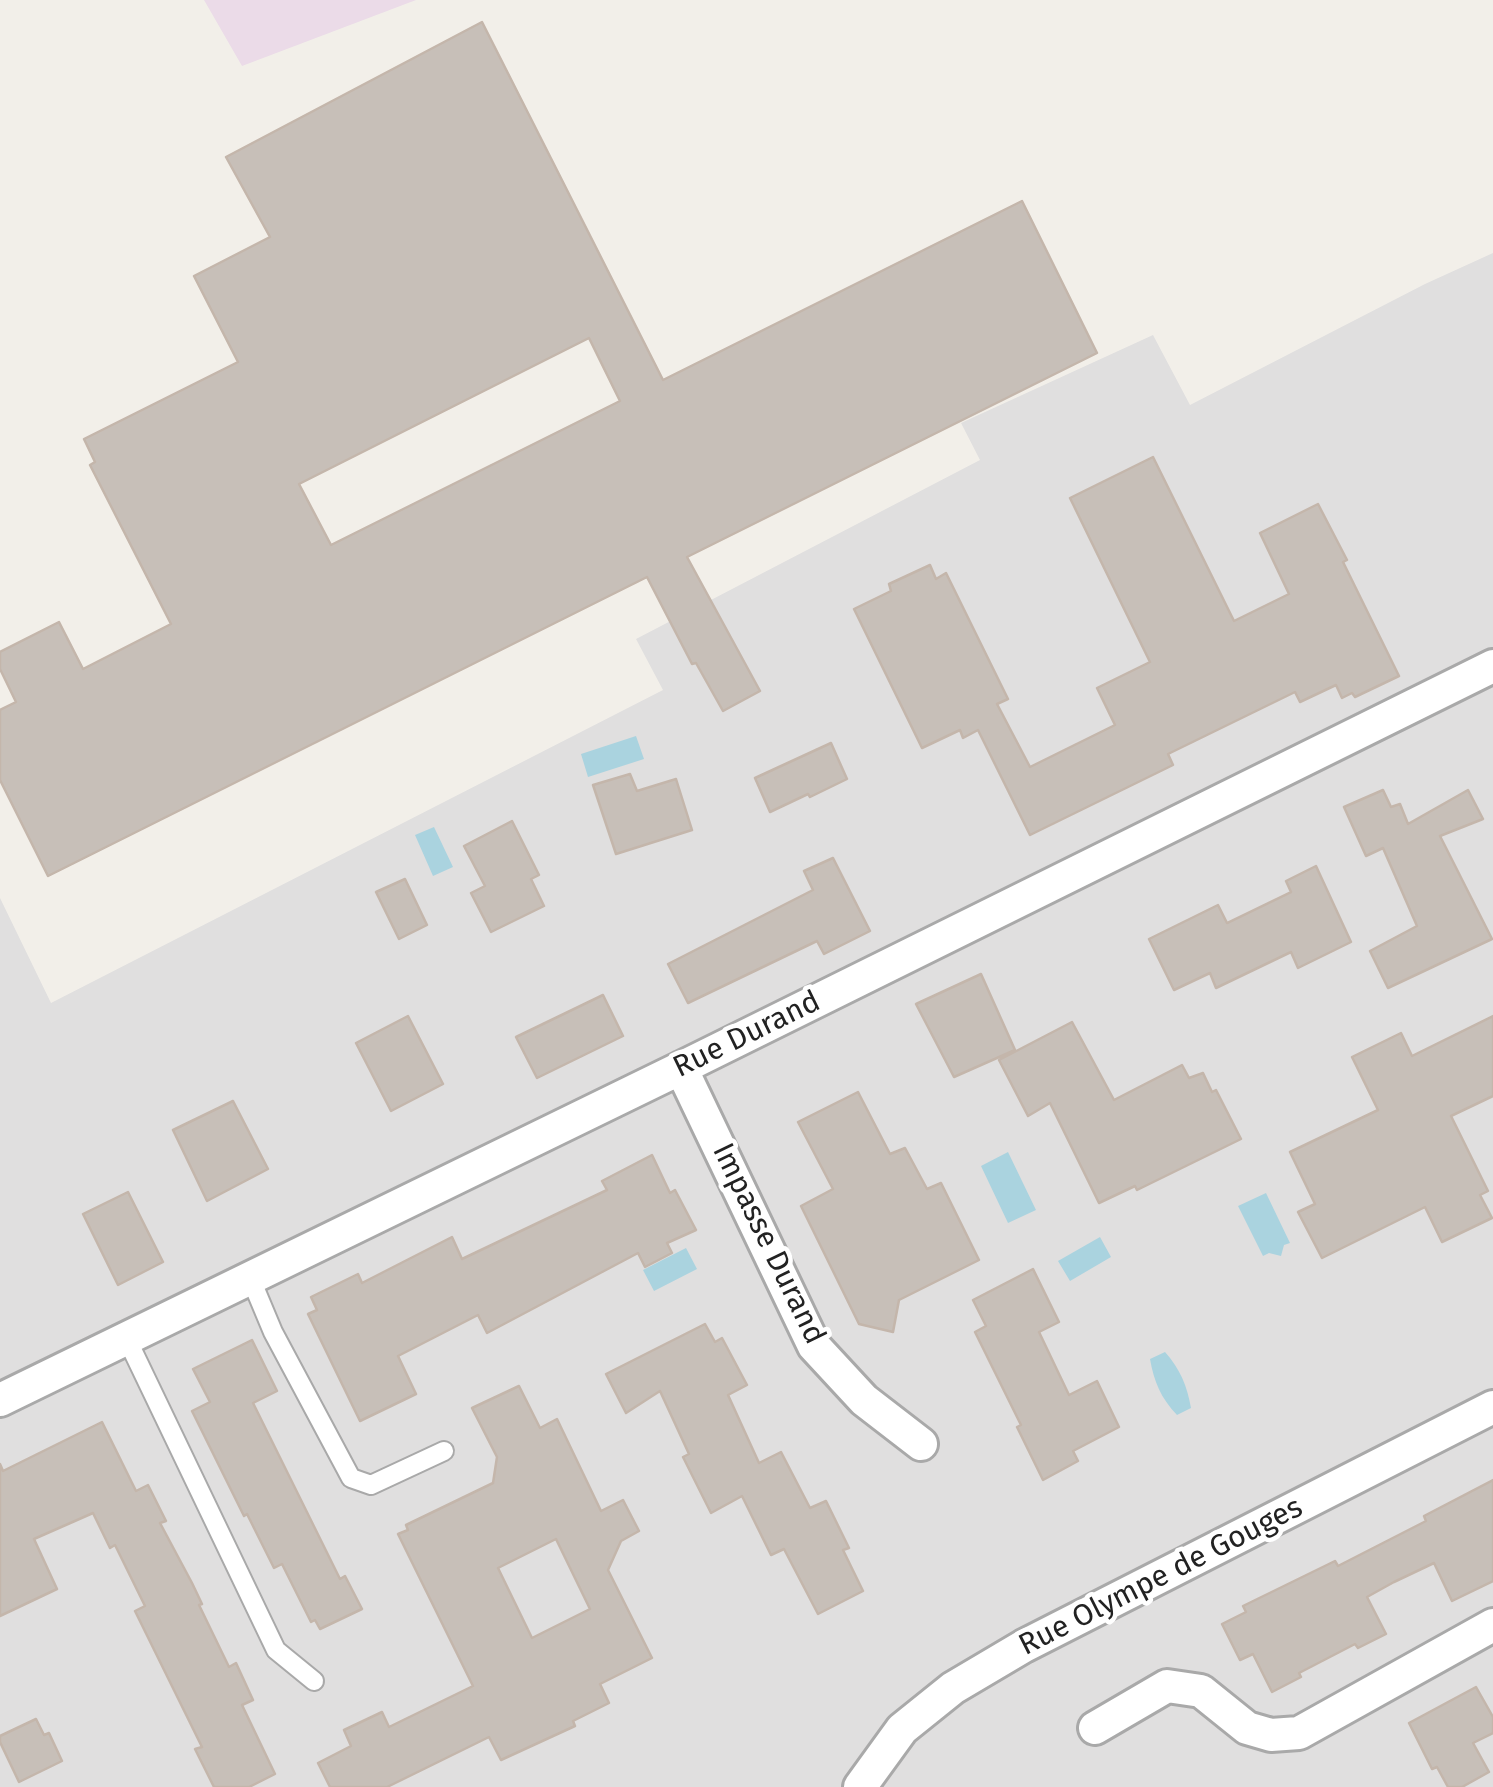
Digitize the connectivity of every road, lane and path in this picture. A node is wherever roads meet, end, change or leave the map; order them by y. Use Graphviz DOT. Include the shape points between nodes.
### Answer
graph roads {
  1 [pos="1493,666"];
  2 [pos="681,1068"];
  3 [pos="250,1277"];
  4 [pos="126,1337"];
  5 [pos="0,1400"];
  6 [pos="1493,1407"];
  7 [pos="921,1444"];
  8 [pos="444,1451"];
  9 [pos="1493,1626"];
  10 [pos="314,1681"];
  11 [pos="1095,1728"];
  12 [pos="860,1787"];
  1 -- 2 [label="street, Rue Durand"];
  2 -- 3 [label="street, Rue Durand"];
  2 -- 7 [label="street, Impasse Durand" via="814,1346 864,1400"];
  3 -- 4 [label="street, Rue Durand"];
  3 -- 8 [label="lane" via="272,1332 351,1478 371,1485"];
  4 -- 5 [label="street, Rue Durand"];
  4 -- 10 [label="lane" via="276,1650"];
  6 -- 12 [label="street, Rue Olympe de Gouges" via="953,1688 902,1729"];
  9 -- 11 [label="street" via="1298,1733 1246,1728 1201,1691 1167,1686"];
}
